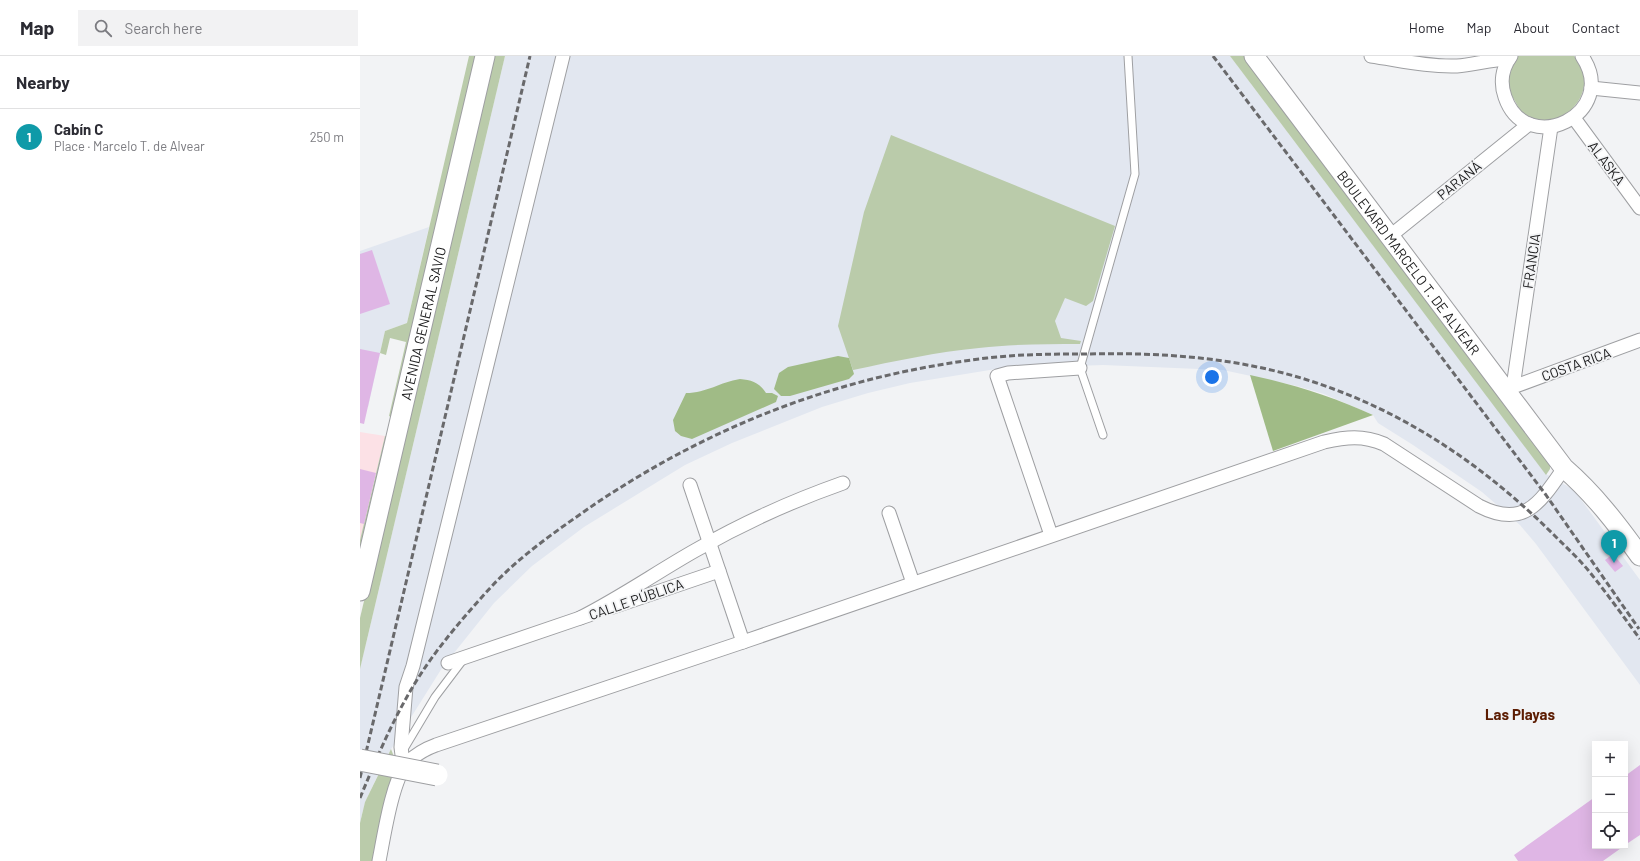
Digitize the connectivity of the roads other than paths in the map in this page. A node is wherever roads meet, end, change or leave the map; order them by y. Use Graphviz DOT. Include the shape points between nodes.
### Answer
graph roads {
  1 [pos="485,56"];
  2 [pos="563,56"];
  3 [pos="1128,56"];
  4 [pos="1254,56"];
  5 [pos="1371,56"];
  6 [pos="1582,56"];
  7 [pos="1510,57"];
  8 [pos="1591,88"];
  9 [pos="1640,93"];
  10 [pos="1574,118"];
  11 [pos="1529,124"];
  12 [pos="1551,127"];
  13 [pos="1640,208"];
  14 [pos="1389,237"];
  15 [pos="1640,340"];
  16 [pos="1080,368"];
  17 [pos="1510,390"];
  18 [pos="1104,435"];
  19 [pos="1564,468"];
  20 [pos="843,483"];
  21 [pos="690,485"];
  22 [pos="889,513"];
  23 [pos="1051,535"];
  24 [pos="710,542"];
  25 [pos="1640,556"];
  26 [pos="719,571"];
  27 [pos="913,582"];
  28 [pos="360,591"];
  29 [pos="580,618"];
  30 [pos="743,642"];
  31 [pos="464,658"];
  32 [pos="448,663"];
  33 [pos="360,760"];
  34 [pos="404,760"];
  35 [pos="437,775"];
  36 [pos="379,861"];
  1 -- 28 [label="main road, AVENIDA GENERAL SAVIO"];
  2 -- 34 [label="street" via="406,688 401,747"];
  3 -- 16 [label="lane" via="1135,174"];
  4 -- 14 [label="main road, BOULEVARD MARCELO T. DE ALVEAR"];
  5 -- 7 [label="street" via="1437,66 1458,66"];
  6 -- 8 [label="street" via="1589,70"];
  7 -- 11 [label="street" via="1503,73 1504,96 1511,109"];
  8 -- 9 [label="street"];
  8 -- 10 [label="street" via="1585,105"];
  10 -- 12 [label="street" via="1567,123"];
  10 -- 13 [label="street, ALASKA"];
  11 -- 12 [label="street"];
  11 -- 14 [label="street, PARANÁ"];
  12 -- 17 [label="street, FRANCIA"];
  14 -- 17 [label="main road, BOULEVARD MARCELO T. DE ALVEAR"];
  15 -- 17 [label="street, COSTA RICA"];
  16 -- 18 [label="lane"];
  16 -- 23 [label="street" via="997,376"];
  17 -- 19 [label="main road, BOULEVARD MARCELO T. DE ALVEAR"];
  19 -- 23 [label="street" via="1546,495 1529,510 1518,515 1501,515 1479,506 1384,444 1372,439 1343,438 1324,442"];
  19 -- 25 [label="main road, BOULEVARD MARCELO T. DE ALVEAR" via="1604,507"];
  20 -- 24 [label="street, CALLE PÚBLICA" via="790,502"];
  21 -- 24 [label="street"];
  22 -- 27 [label="street"];
  23 -- 27 [label="street"];
  24 -- 26 [label="street"];
  24 -- 29 [label="street, CALLE PÚBLICA"];
  26 -- 29 [label="street, CALLE PÚBLICA"];
  26 -- 30 [label="street"];
  27 -- 30 [label="street"];
  29 -- 31 [label="street"];
  30 -- 34 [label="street" via="424,750"];
  31 -- 32 [label="street"];
  31 -- 34 [label="lane" via="413,732"];
  33 -- 35 [label="main road, bridge"];
  34 -- 36 [label="street"];
}
